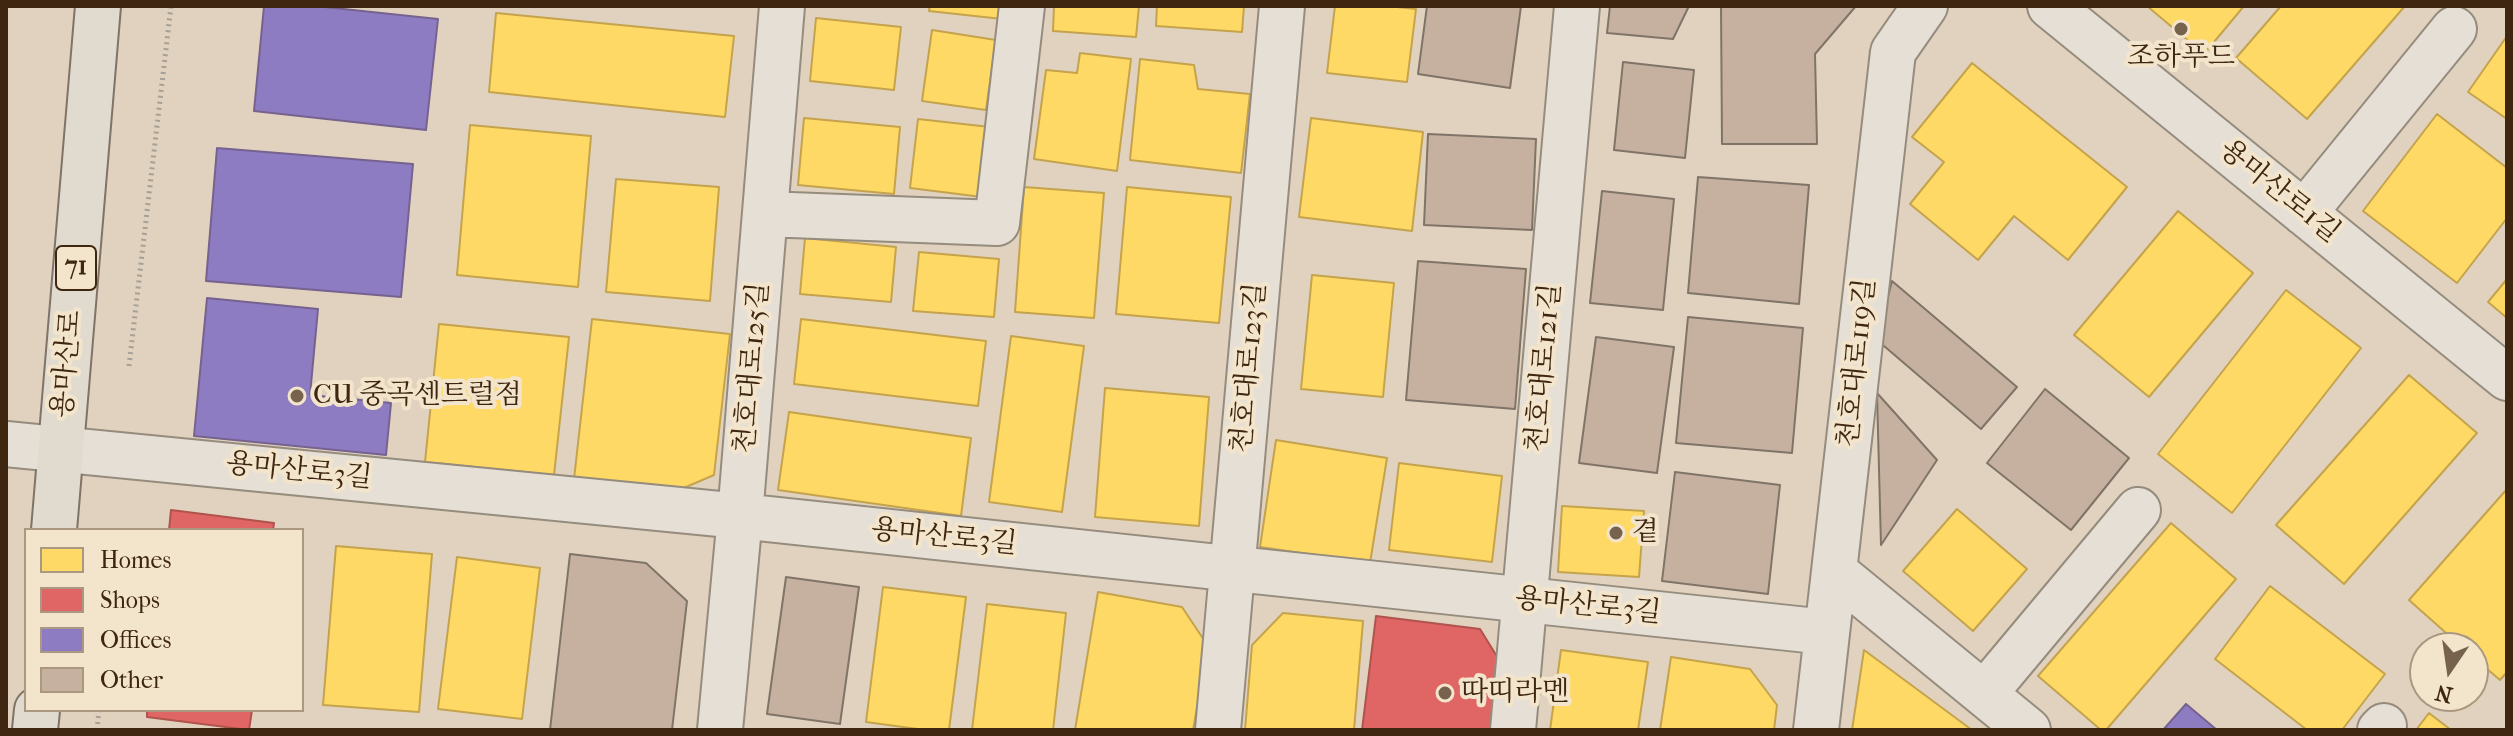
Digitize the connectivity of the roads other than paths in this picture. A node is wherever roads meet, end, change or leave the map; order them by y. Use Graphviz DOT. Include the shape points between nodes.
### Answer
graph roads {
  1 [pos="98,6"];
  2 [pos="782,6"];
  3 [pos="1022,6"];
  4 [pos="1282,6"];
  5 [pos="1577,6"];
  6 [pos="1925,6"];
  7 [pos="2050,6"];
  8 [pos="2454,29"];
  9 [pos="2304,213"];
  10 [pos="765,214"];
  11 [pos="2507,378"];
  12 [pos="6,444"];
  13 [pos="61,449"];
  14 [pos="2138,510"];
  15 [pos="740,516"];
  16 [pos="54,528"];
  17 [pos="1232,569"];
  18 [pos="1835,572"];
  19 [pos="1524,600"];
  20 [pos="1826,632"];
  21 [pos="1984,694"];
  22 [pos="720,730"];
  23 [pos="1218,730"];
  24 [pos="1513,730"];
  25 [pos="1816,730"];
  26 [pos="2028,730"];
  1 -- 13 [label="main road, 용마산로 / 71"];
  2 -- 10 [label="street, 천호대로125길"];
  3 -- 10 [label="street" via="997,223"];
  4 -- 17 [label="street, 천호대로123길"];
  5 -- 19 [label="street, 천호대로121길"];
  6 -- 18 [label="street, 천호대로119길" via="1893,52"];
  7 -- 9 [label="street, 용마산로1길"];
  8 -- 9 [label="street"];
  9 -- 11 [label="street, 용마산로1길"];
  10 -- 15 [label="street, 천호대로125길"];
  12 -- 13 [label="street, 용마산로3길"];
  13 -- 15 [label="street, 용마산로3길"];
  13 -- 16 [label="main road, 용마산로 / 71"];
  14 -- 21 [label="street"];
  15 -- 17 [label="street, 용마산로3길"];
  15 -- 22 [label="street, 천호대로125길"];
  17 -- 19 [label="street, 용마산로3길"];
  17 -- 23 [label="street, 천호대로123길"];
  18 -- 20 [label="street, 천호대로119길"];
  18 -- 21 [label="street"];
  19 -- 20 [label="street, 용마산로3길"];
  19 -- 24 [label="street, 천호대로121길"];
  20 -- 25 [label="street, 천호대로119길"];
  21 -- 26 [label="street"];
}
